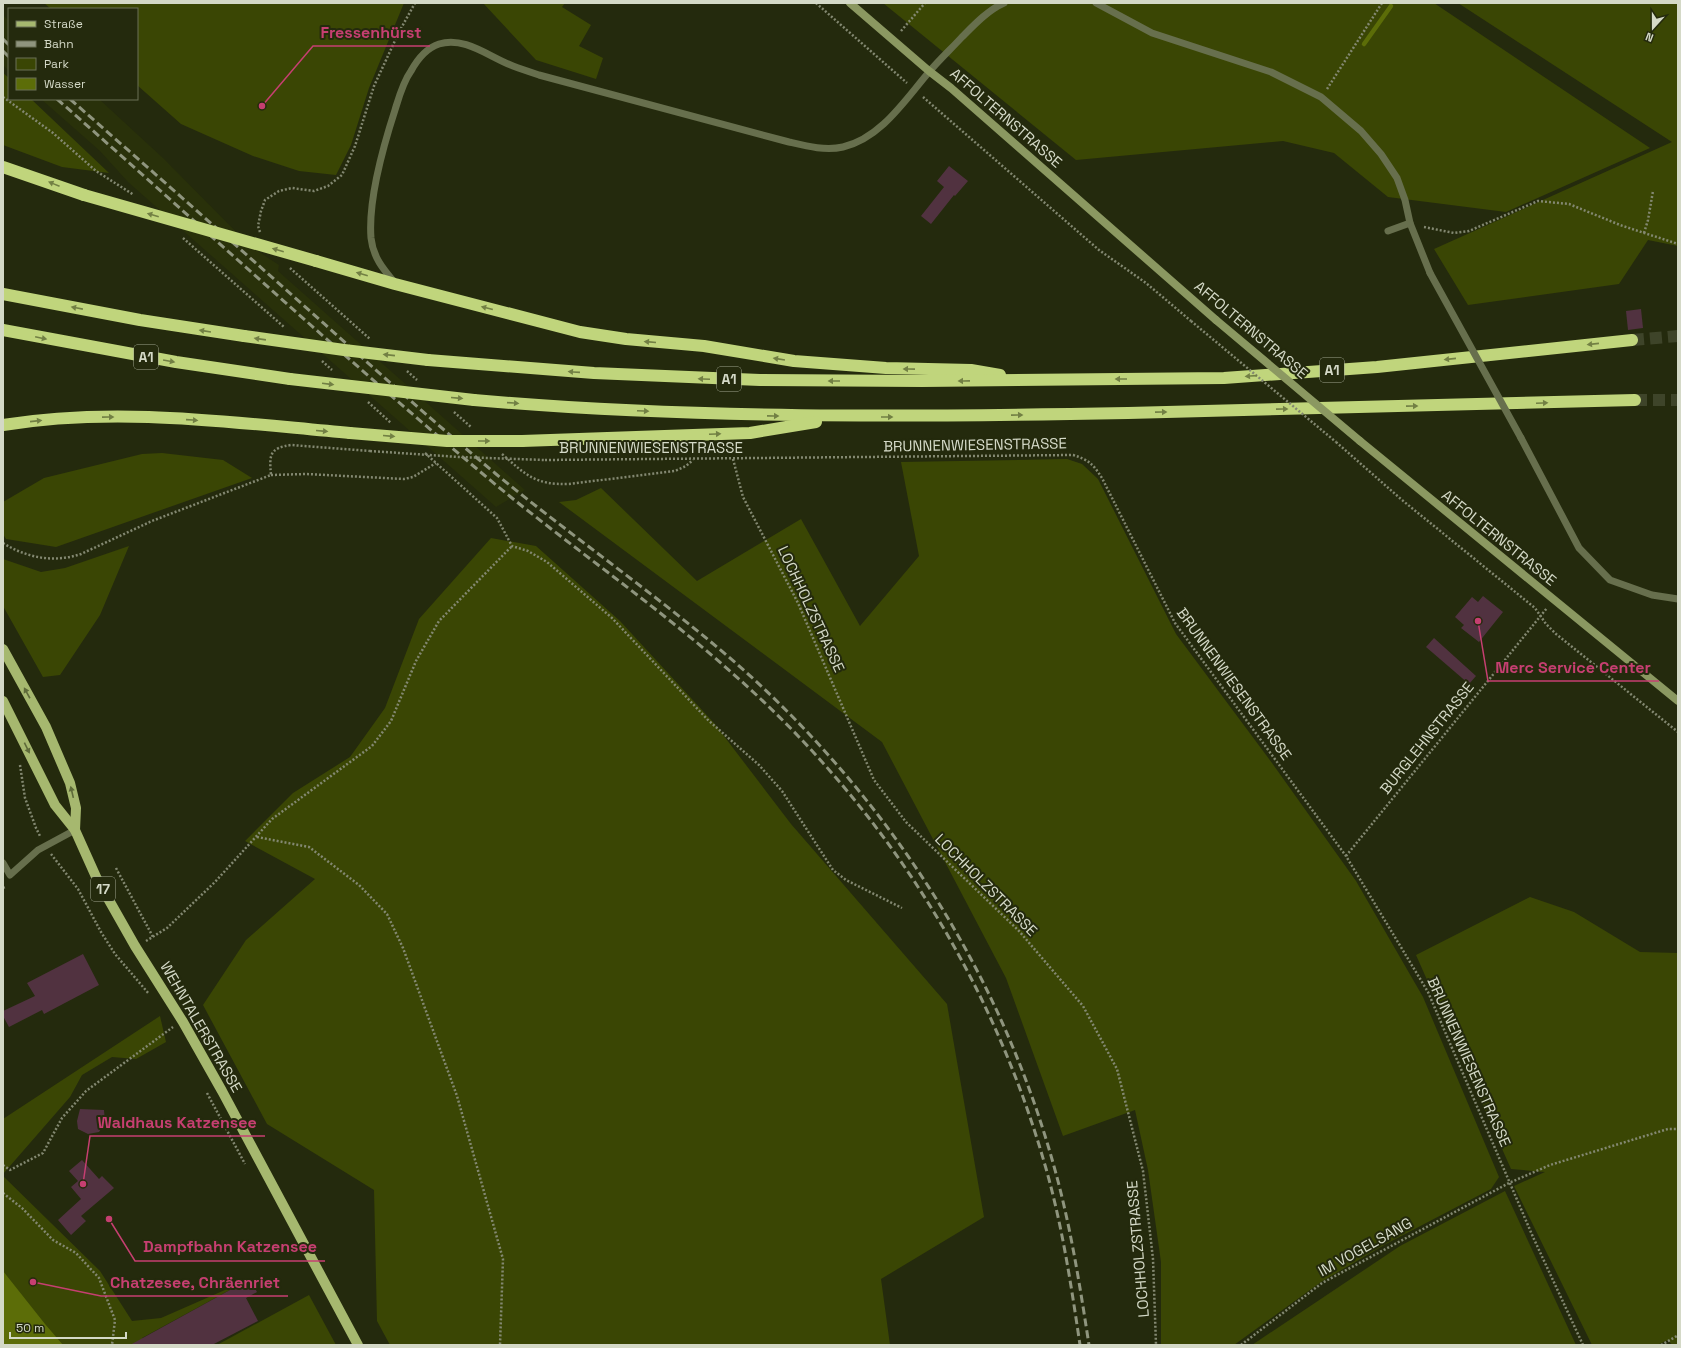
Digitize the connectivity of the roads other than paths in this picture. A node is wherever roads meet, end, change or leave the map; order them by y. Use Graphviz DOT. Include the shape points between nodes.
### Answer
graph roads {
  1 [pos="850,3"];
  2 [pos="1004,3"];
  3 [pos="1096,3"];
  4 [pos="929,72"];
  5 [pos="3,167"];
  6 [pos="1410,223"];
  7 [pos="1388,231"];
  8 [pos="395,284"];
  9 [pos="3,294"];
  10 [pos="3,330"];
  11 [pos="1632,340"];
  12 [pos="1031,380"];
  13 [pos="1635,400"];
  14 [pos="848,417"];
  15 [pos="3,425"];
  16 [pos="1678,599"];
  17 [pos="3,649"];
  18 [pos="3,701"];
  19 [pos="1678,701"];
  20 [pos="75,830"];
  21 [pos="3,863"];
  22 [pos="358,1345"];
  1 -- 4 [label="street, AFFOLTERNSTRASSE"];
  2 -- 4 [label="lane" via="976,22"];
  3 -- 6 [label="lane" via="1152,33 1271,72 1321,98 1361,131 1381,154 1397,178"];
  4 -- 8 [label="lane" via="883,125 865,138 843,147 815,148 538,75 461,42 438,45 422,55 410,72 399,97 387,135 374,199 371,224 374,253"];
  4 -- 19 [label="street, AFFOLTERNSTRASSE, bridge" via="957,93 1216,320 1360,441"];
  8 -- 5 [label="highway, one-way, bridge" via="84,195"];
  6 -- 7 [label="lane"];
  6 -- 16 [label="lane, bridge" via="1430,273 1579,548 1610,580 1652,595"];
  12 -- 8 [label="highway, one-way" via="971,370 886,368 794,361 704,346 626,340 580,332"];
  12 -- 9 [label="highway, A1, one-way, bridge" via="760,380 677,378 518,368 428,360 244,336 133,319"];
  10 -- 14 [label="highway, A1, one-way, bridge" via="176,362 290,379 474,400 668,412"];
  11 -- 12 [label="highway, A1, one-way" via="1377,367 1224,378"];
  14 -- 13 [label="highway, A1, one-way"];
  15 -- 14 [label="highway, one-way, bridge" via="69,418 132,417 447,441 522,441 750,433"];
  20 -- 17 [label="main road, WEHNTALERSTRASSE / 17, one-way" via="76,808 70,783 46,727"];
  18 -- 20 [label="main road, WEHNTALERSTRASSE / 17, one-way" via="55,805"];
  20 -- 21 [label="lane" via="38,850 10,875"];
  20 -- 22 [label="main road, WEHNTALERSTRASSE / 17" via="91,867 222,1091"];
}
